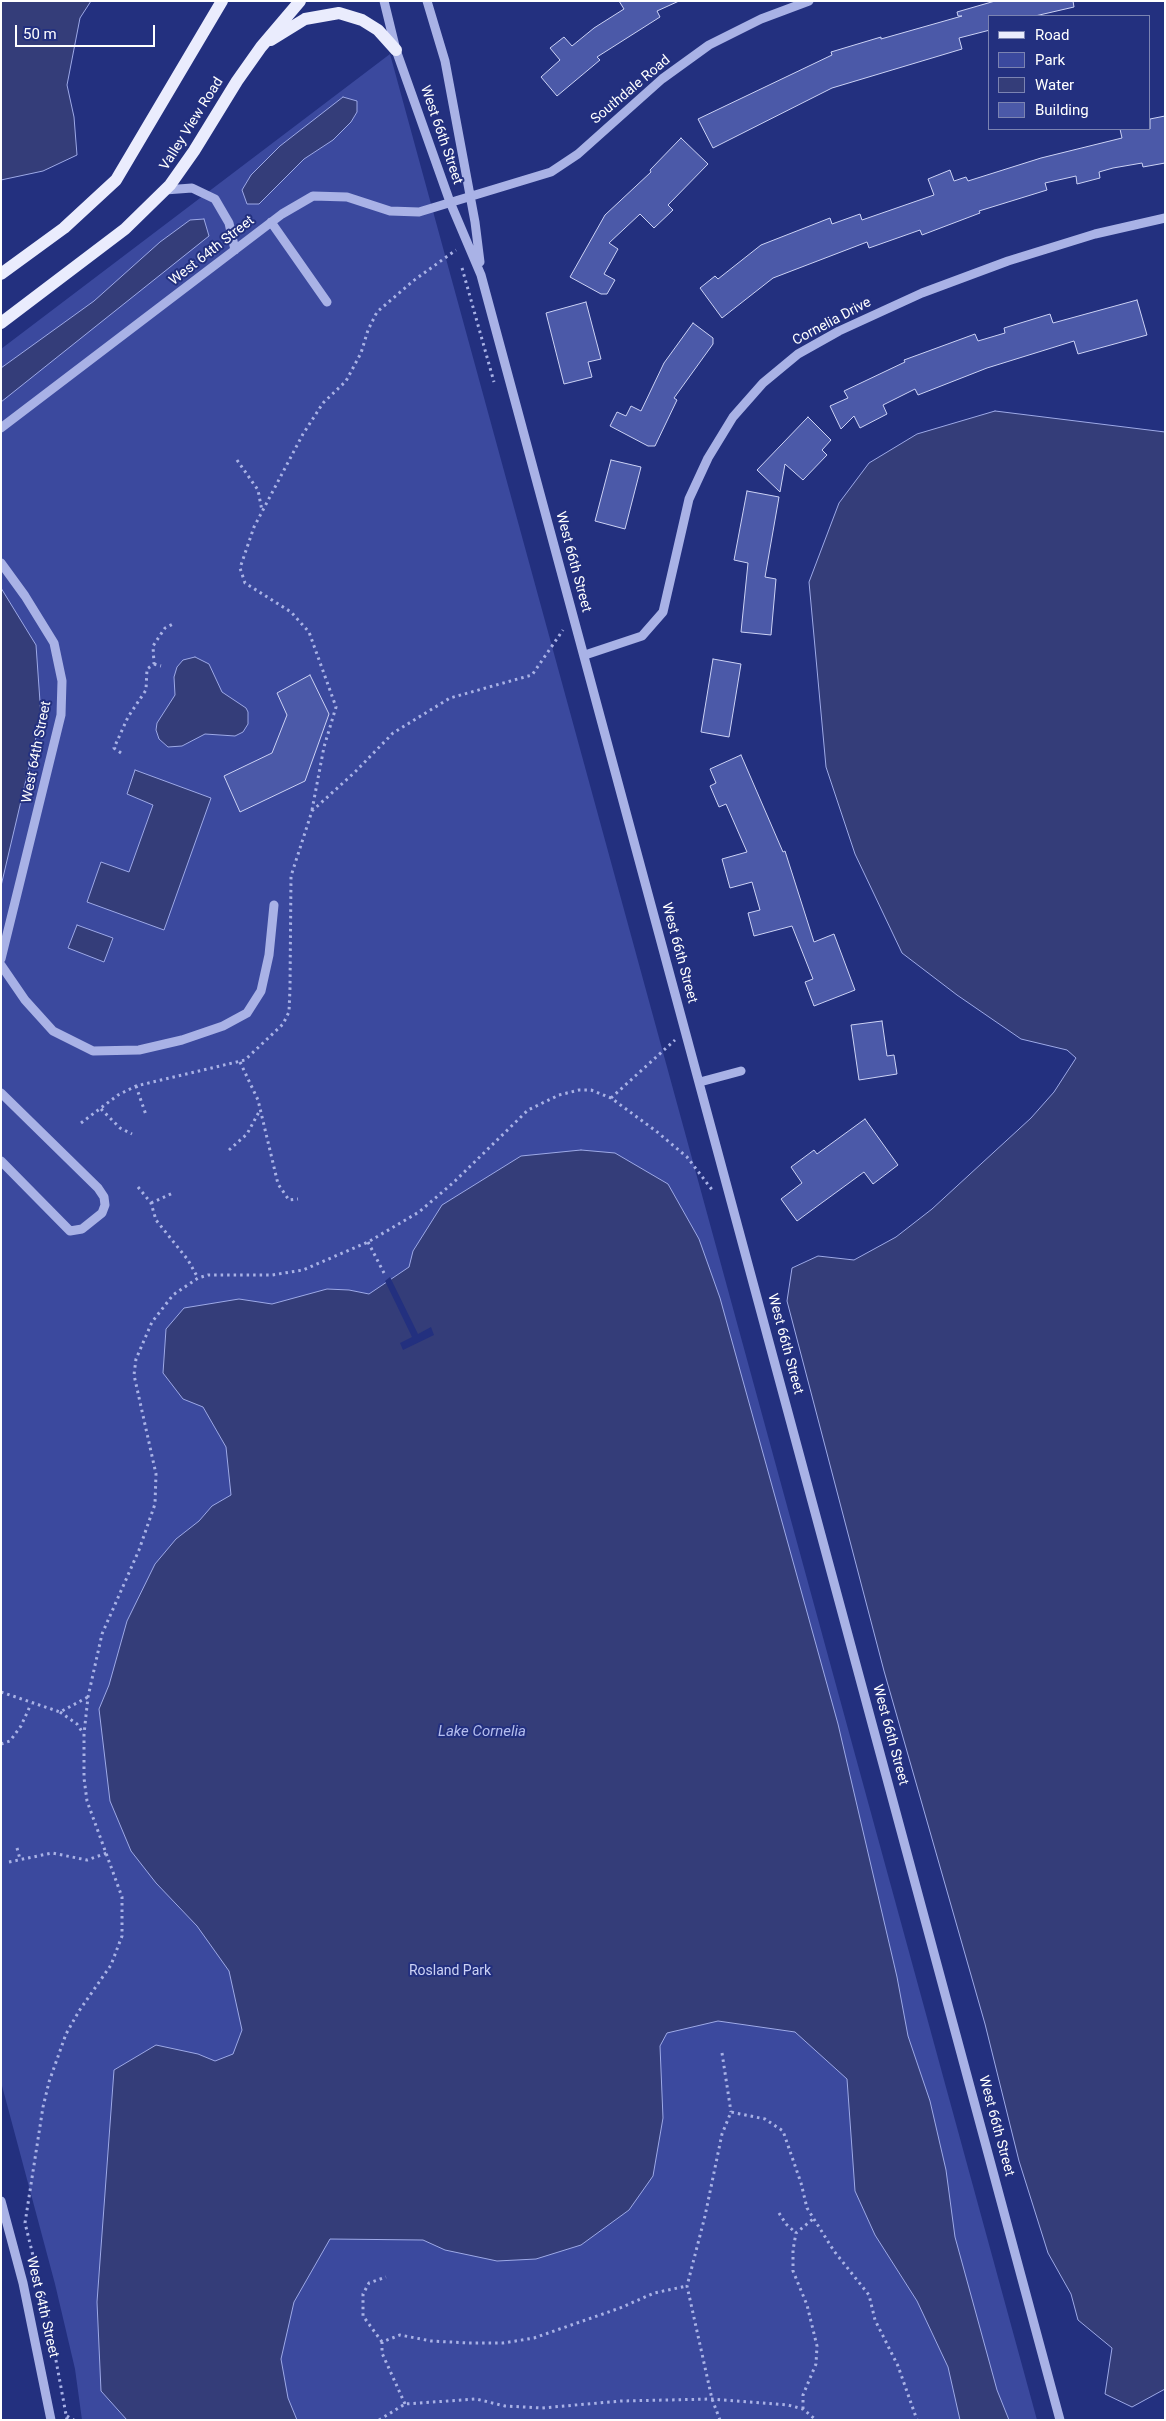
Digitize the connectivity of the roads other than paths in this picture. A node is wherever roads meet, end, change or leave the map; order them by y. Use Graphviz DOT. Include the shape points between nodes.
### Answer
graph roads {
  1 [pos="222,1"];
  2 [pos="300,1"];
  3 [pos="384,1"];
  4 [pos="427,1"];
  5 [pos="810,1"];
  6 [pos="261,46"];
  7 [pos="396,50"];
  8 [pos="165,190"];
  9 [pos="470,196"];
  10 [pos="450,202"];
  11 [pos="1165,218"];
  12 [pos="271,222"];
  13 [pos="235,250"];
  14 [pos="1,274"];
  15 [pos="481,275"];
  16 [pos="327,302"];
  17 [pos="1,323"];
  18 [pos="1,428"];
  19 [pos="1,563"];
  20 [pos="585,655"];
  21 [pos="274,905"];
  22 [pos="1,959"];
  23 [pos="1,965"];
  24 [pos="741,1071"];
  25 [pos="700,1082"];
  26 [pos="1,1093"];
  27 [pos="1,1161"];
  28 [pos="1,2201"];
  29 [pos="51,2420"];
  30 [pos="1060,2420"];
  1 -- 14 [label="main road" via="116,180 64,228"];
  2 -- 6 [label="main road, Valley View Road"];
  3 -- 7 [label="street, West 66th Street"];
  4 -- 9 [label="street, West 66th Street" via="445,61"];
  5 -- 9 [label="street, Southdale Road" via="761,19 709,45 662,79 578,154 551,172"];
  6 -- 7 [label="main road" via="305,19 339,13 362,20 378,30"];
  6 -- 8 [label="main road, Valley View Road"];
  7 -- 10 [label="street, West 66th Street"];
  8 -- 13 [label="street" via="192,188 215,199 229,223"];
  8 -- 17 [label="main road, Valley View Road" via="125,229"];
  9 -- 10 [label="street, West 64th Street"];
  9 -- 15 [label="street, West 66th Street"];
  10 -- 12 [label="street, West 64th Street" via="419,212 390,211 347,197 313,196"];
  10 -- 15 [label="street, West 66th Street"];
  11 -- 20 [label="street, Cornelia Drive" via="1087,237 948,283 839,331 798,354 757,390 733,418 708,458 689,499 663,612 642,636"];
  12 -- 13 [label="street, West 64th Street"];
  12 -- 16 [label="street"];
  13 -- 18 [label="street, West 64th Street"];
  15 -- 20 [label="street, West 66th Street"];
  19 -- 22 [label="street, West 64th Street" via="54,643 62,681 61,715"];
  20 -- 25 [label="street, West 66th Street"];
  21 -- 23 [label="street" via="269,955 261,991 247,1013 223,1026 139,1050 92,1051 53,1031 25,1000"];
  24 -- 25 [label="street"];
  25 -- 30 [label="street, West 66th Street"];
  26 -- 27 [label="street" via="98,1188 104,1197 102,1213 82,1228 70,1231"];
  28 -- 29 [label="street, West 64th Street" via="32,2321"];
}
